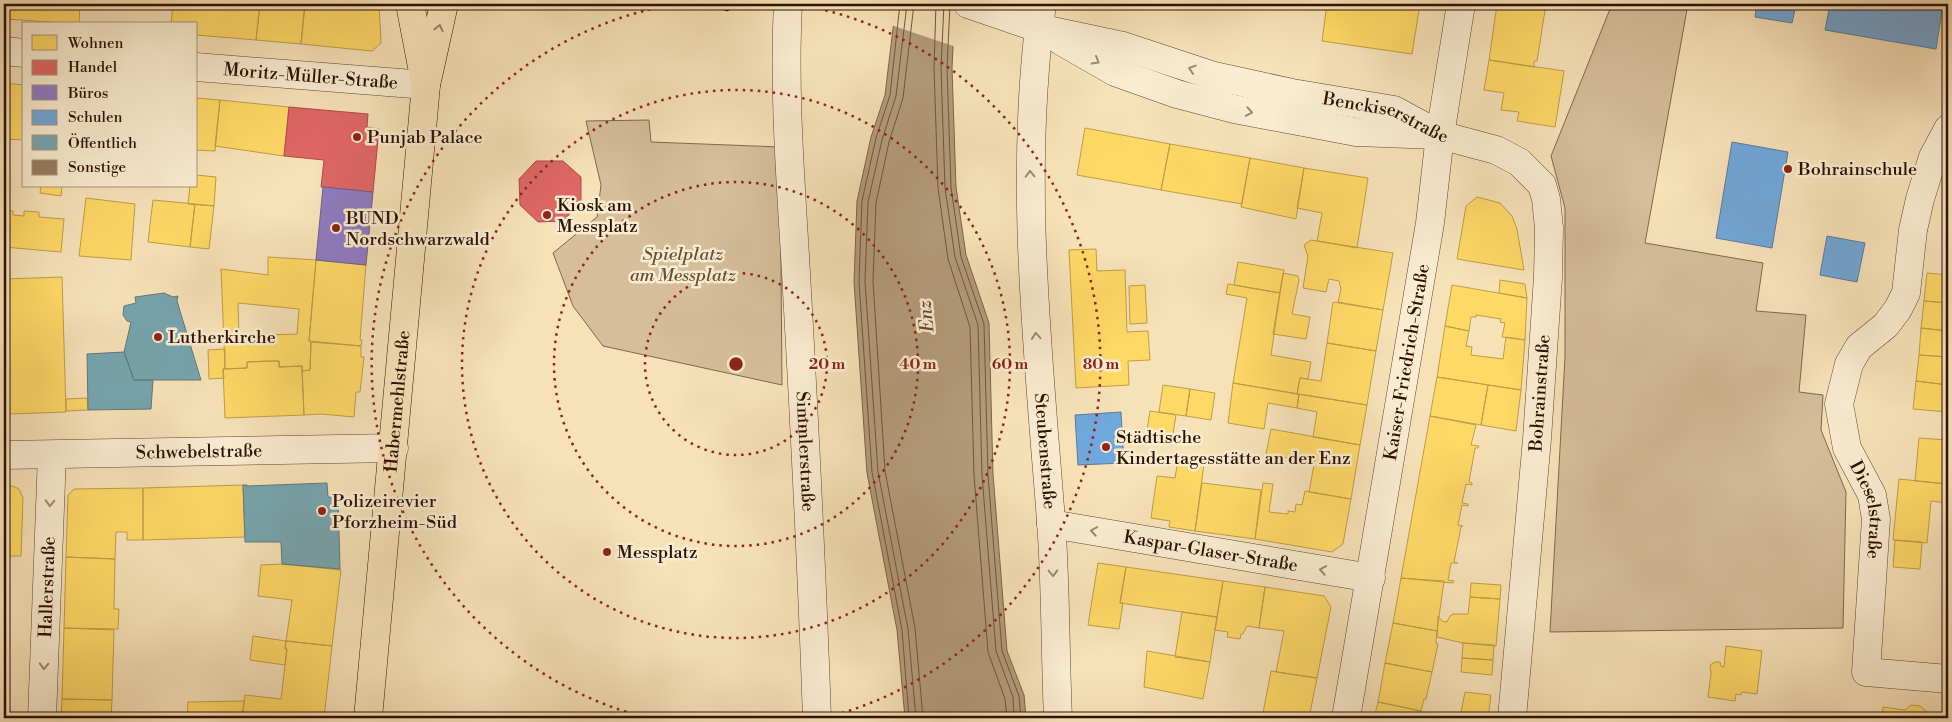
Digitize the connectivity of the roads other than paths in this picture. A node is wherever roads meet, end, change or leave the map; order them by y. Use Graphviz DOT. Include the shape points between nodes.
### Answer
graph roads {
  1 [pos="410,4"];
  2 [pos="444,4"];
  3 [pos="788,4"];
  4 [pos="968,4"];
  5 [pos="1461,4"];
  6 [pos="1040,16"];
  7 [pos="4,51"];
  8 [pos="22,53"];
  9 [pos="198,67"];
  10 [pos="426,85"];
  11 [pos="1948,129"];
  12 [pos="1440,135"];
  13 [pos="394,448"];
  14 [pos="4,455"];
  15 [pos="52,455"];
  16 [pos="1051,524"];
  17 [pos="1371,578"];
  18 [pos="1948,679"];
  19 [pos="42,718"];
  20 [pos="368,718"];
  21 [pos="817,718"];
  22 [pos="1058,718"];
  23 [pos="1346,718"];
  24 [pos="1512,718"];
  1 -- 10 [label="main road, Habermehlstraße"];
  10 -- 2 [label="main road, Habermehlstraße, one-way"];
  3 -- 21 [label="street, Simmlerstraße" via="786,44 790,150"];
  4 -- 6 [label="street, Benckiserstraße" via="1007,18"];
  5 -- 12 [label="street, Kaiser-Friedrich-Straße"];
  6 -- 12 [label="street, Benckiserstraße" via="1115,72 1187,97 1356,132"];
  16 -- 6 [label="street, Steubenstraße, one-way" via="1034,310 1030,162"];
  7 -- 8 [label="street"];
  9 -- 10 [label="street, Moritz-Müller-Straße"];
  10 -- 13 [label="main road, Habermehlstraße"];
  11 -- 18 [label="street, Dieselstraße" via="1934,157 1920,199 1906,293 1886,325 1859,346 1849,364 1839,404 1847,448 1872,495 1876,519 1866,672"];
  12 -- 17 [label="street, Kaiser-Friedrich-Straße" via="1430,223"];
  12 -- 24 [label="street, Bohrainstraße" via="1496,150 1519,162 1542,186 1546,199 1548,277"];
  13 -- 15 [label="street, Schwebelstraße"];
  13 -- 20 [label="main road, Habermehlstraße"];
  14 -- 15 [label="street, Schwebelstraße"];
  15 -- 19 [label="street, Hallerstraße, one-way"];
  17 -- 16 [label="street, Kaspar-Glaser-Straße, one-way"];
  16 -- 22 [label="street, Steubenstraße, one-way"];
  17 -- 23 [label="street, Kaiser-Friedrich-Straße"];
}
